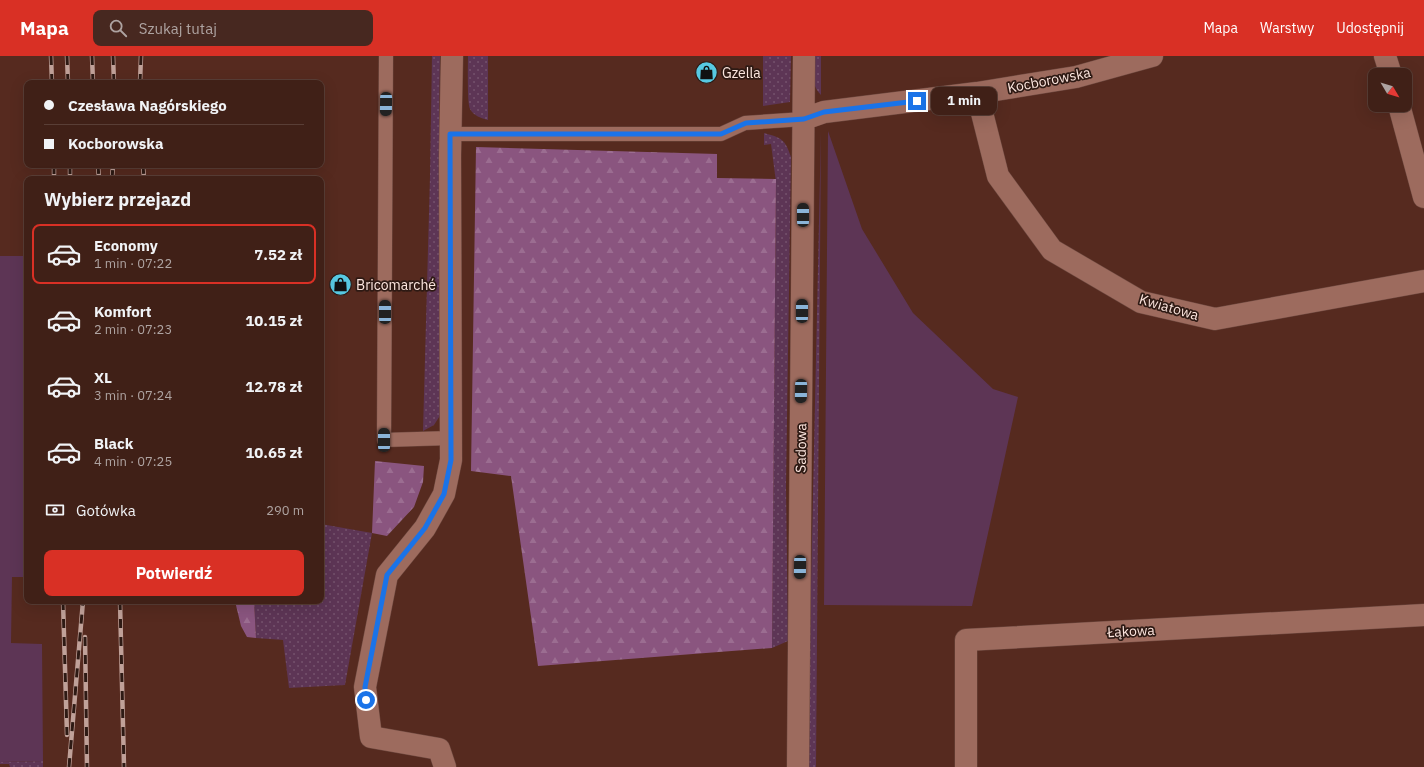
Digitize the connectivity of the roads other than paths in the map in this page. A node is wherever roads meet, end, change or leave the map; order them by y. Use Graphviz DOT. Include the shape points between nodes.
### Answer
graph roads {
  1 [pos="386,56"];
  2 [pos="452,56"];
  3 [pos="804,56"];
  4 [pos="1152,56"];
  5 [pos="1385,56"];
  6 [pos="1389,68"];
  7 [pos="977,93"];
  8 [pos="1401,112"];
  9 [pos="804,119"];
  10 [pos="450,134"];
  11 [pos="1424,197"];
  12 [pos="1424,281"];
  13 [pos="451,438"];
  14 [pos="1424,615"];
  15 [pos="445,767"];
  16 [pos="798,767"];
  17 [pos="966,767"];
  1 -- 13 [label="lane" via="384,440"];
  2 -- 10 [label="street"];
  3 -- 9 [label="street, Sadowa"];
  4 -- 7 [label="street, Kocborowska" via="1076,77"];
  5 -- 6 [label="street"];
  7 -- 9 [label="street, Kocborowska" via="824,112"];
  7 -- 12 [label="street, Kwiatowa" via="998,176 1052,250 1141,302 1215,319"];
  8 -- 11 [label="street"];
  9 -- 10 [label="lane" via="746,123 721,134"];
  9 -- 16 [label="street, Sadowa"];
  10 -- 13 [label="street"];
  13 -- 15 [label="street" via="451,460 444,494 425,528 387,575 365,687 371,737 439,748"];
  14 -- 17 [label="street, Łąkowa" via="966,640"];
}
